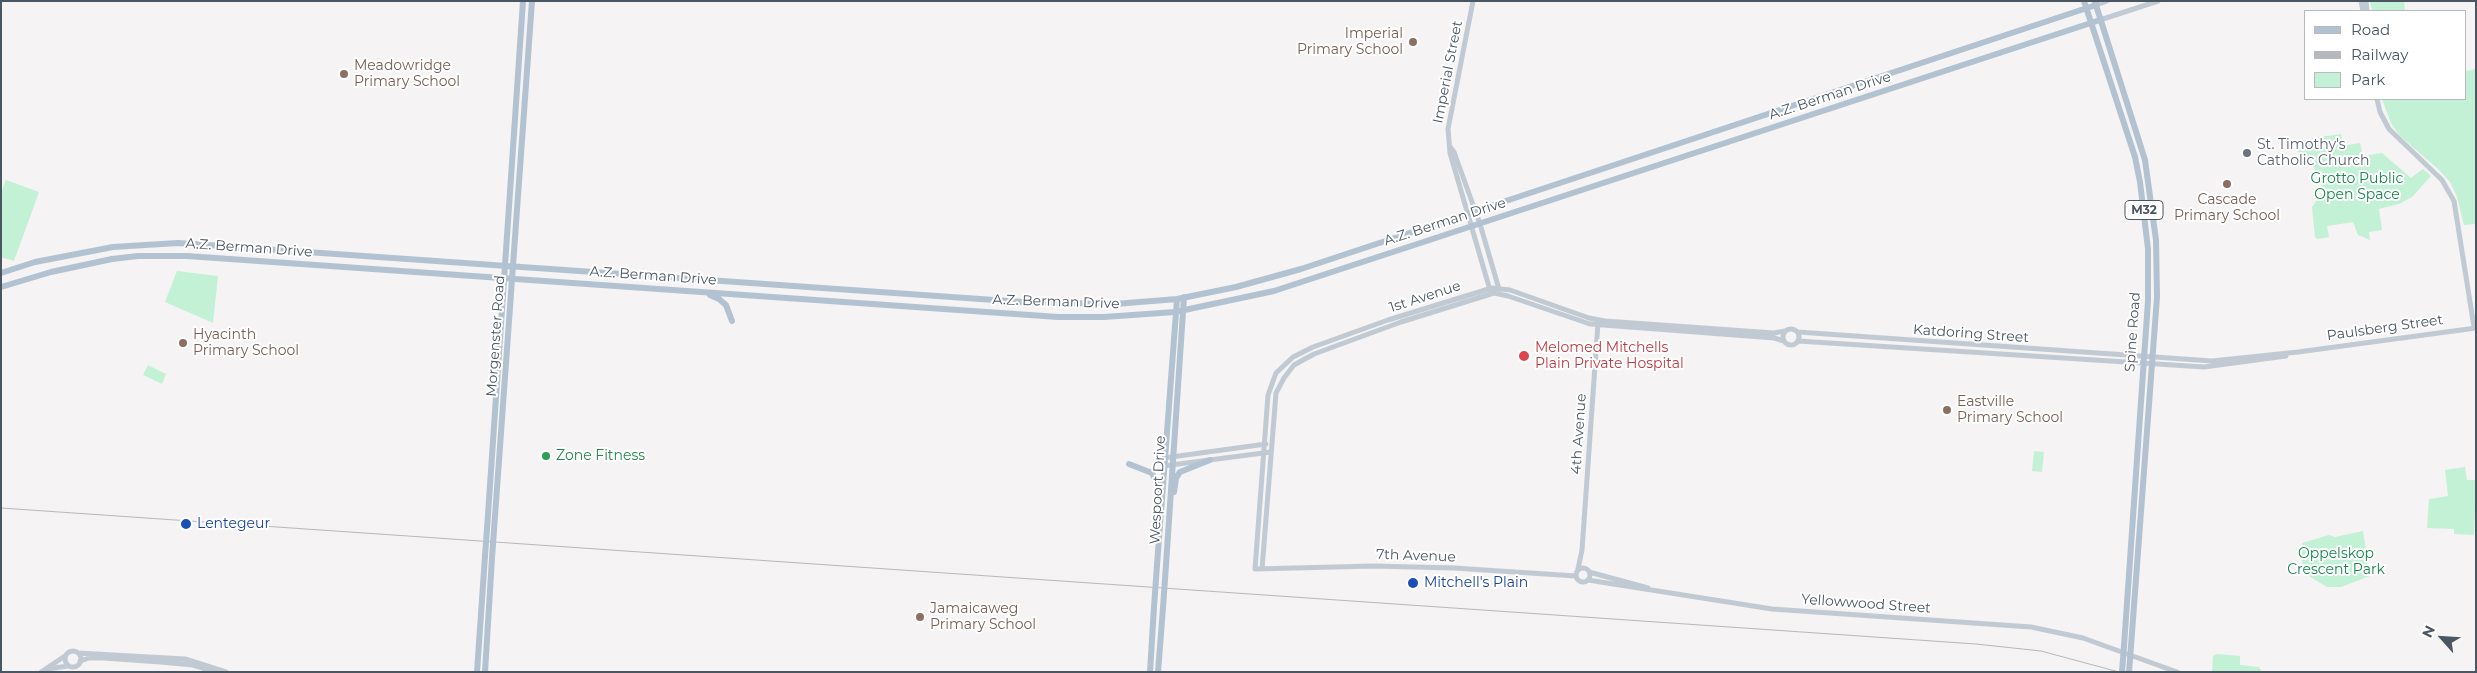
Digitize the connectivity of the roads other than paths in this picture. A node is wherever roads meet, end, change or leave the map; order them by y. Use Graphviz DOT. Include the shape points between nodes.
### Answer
graph roads {
  1 [pos="523,1"];
  2 [pos="532,1"];
  3 [pos="1473,1"];
  4 [pos="2084,1"];
  5 [pos="2107,1"];
  6 [pos="2158,1"];
  7 [pos="2096,3"];
  8 [pos="2087,8"];
  9 [pos="2100,20"];
  10 [pos="2092,23"];
  11 [pos="2378,100"];
  12 [pos="1472,213"];
  13 [pos="1480,224"];
  14 [pos="1472,227"];
  15 [pos="504,265"];
  16 [pos="514,266"];
  17 [pos="1,273"];
  18 [pos="503,278"];
  19 [pos="512,279"];
  20 [pos="1,287"];
  21 [pos="1490,291"];
  22 [pos="1499,291"];
  23 [pos="705,293"];
  24 [pos="1184,297"];
  25 [pos="1177,299"];
  26 [pos="1183,311"];
  27 [pos="1175,312"];
  28 [pos="732,321"];
  29 [pos="1598,322"];
  30 [pos="2475,327"];
  31 [pos="1785,332"];
  32 [pos="1798,332"];
  33 [pos="1798,341"];
  34 [pos="1784,342"];
  35 [pos="2144,360"];
  36 [pos="2152,361"];
  37 [pos="1275,375"];
  38 [pos="1284,378"];
  39 [pos="1264,444"];
  40 [pos="1272,444"];
  41 [pos="1264,452"];
  42 [pos="1271,452"];
  43 [pos="1172,457"];
  44 [pos="1164,458"];
  45 [pos="1210,460"];
  46 [pos="1129,464"];
  47 [pos="1172,465"];
  48 [pos="1164,466"];
  49 [pos="1161,493"];
  50 [pos="1170,513"];
  51 [pos="491,529"];
  52 [pos="1582,550"];
  53 [pos="489,557"];
  54 [pos="1262,569"];
  55 [pos="1578,569"];
  56 [pos="1588,570"];
  57 [pos="1576,576"];
  58 [pos="1588,580"];
  59 [pos="1650,589"];
  60 [pos="2127,646"];
  61 [pos="78,653"];
  62 [pos="65,656"];
  63 [pos="80,661"];
  64 [pos="173,661"];
  65 [pos="69,666"];
  66 [pos="42,671"];
  67 [pos="215,672"];
  68 [pos="226,672"];
  69 [pos="477,672"];
  70 [pos="484,672"];
  71 [pos="1150,672"];
  72 [pos="1158,672"];
  73 [pos="2122,672"];
  74 [pos="2129,672"];
  75 [pos="2177,672"];
  1 -- 15 [label="main road, Morgenster Road"];
  2 -- 16 [label="main road, Morgenster Road"];
  3 -- 12 [label="street, Imperial Street" via="1449,117 1450,148"];
  4 -- 8 [label="main road, Spine Road / M32"];
  5 -- 7 [label="street, A.Z. Berman Drive"];
  6 -- 9 [label="street, A.Z. Berman Drive"];
  7 -- 8 [label="main road, A.Z. Berman Drive"];
  7 -- 9 [label="main road, Spine Road / M32"];
  8 -- 10 [label="main road, Spine Road / M32"];
  8 -- 12 [label="main road, A.Z. Berman Drive"];
  9 -- 10 [label="main road, A.Z. Berman Drive"];
  9 -- 36 [label="main road, Spine Road / M32" via="2149,181 2157,261"];
  10 -- 13 [label="main road, A.Z. Berman Drive"];
  10 -- 35 [label="main road, Spine Road / M32" via="2140,182 2148,266"];
  11 -- 30 [label="street" via="2389,129 2442,180 2454,201"];
  12 -- 13 [label="street"];
  12 -- 14 [label="street"];
  12 -- 24 [label="main road, A.Z. Berman Drive" via="1271,278"];
  13 -- 14 [label="main road, A.Z. Berman Drive"];
  13 -- 22 [label="street"];
  14 -- 21 [label="street"];
  14 -- 26 [label="main road, A.Z. Berman Drive" via="1274,291"];
  15 -- 16 [label="main road, A.Z. Berman Drive"];
  15 -- 17 [label="main road, A.Z. Berman Drive" via="167,243 113,247 35,262"];
  15 -- 18 [label="main road, Morgenster Road"];
  16 -- 19 [label="main road, Morgenster Road"];
  16 -- 25 [label="main road, A.Z. Berman Drive" via="1040,303 1120,304"];
  18 -- 19 [label="main road, A.Z. Berman Drive"];
  18 -- 20 [label="main road, A.Z. Berman Drive" via="145,256 68,268"];
  18 -- 51 [label="main road, Morgenster Road"];
  19 -- 23 [label="main road, A.Z. Berman Drive"];
  19 -- 51 [label="main road, Morgenster Road"];
  21 -- 22 [label="street, 1st Avenue"];
  21 -- 37 [label="street, 1st Avenue" via="1313,347 1293,357"];
  21 -- 38 [label="street, 1st Avenue" via="1336,344 1300,361"];
  22 -- 29 [label="street, 1st Avenue"];
  23 -- 27 [label="main road, A.Z. Berman Drive" via="1058,317"];
  23 -- 28 [label="main road" via="723,302"];
  24 -- 25 [label="main road, A.Z. Berman Drive"];
  24 -- 26 [label="main road, Wespoort Drive"];
  25 -- 27 [label="main road, Wespoort Drive"];
  26 -- 27 [label="main road, A.Z. Berman Drive"];
  26 -- 43 [label="main road, Wespoort Drive"];
  27 -- 44 [label="main road, Wespoort Drive"];
  29 -- 31 [label="street, 1st Avenue"];
  29 -- 34 [label="street, 1st Avenue" via="1774,338"];
  29 -- 52 [label="street, 4th Avenue"];
  30 -- 36 [label="street, Paulsberg Street" via="2298,352 2212,361"];
  31 -- 32 [label="street" via="1791,328"];
  31 -- 34 [label="street"];
  32 -- 33 [label="street"];
  32 -- 35 [label="street, Katdoring Street"];
  33 -- 34 [label="street" via="1790,345"];
  33 -- 35 [label="street, Katdoring Street"];
  35 -- 36 [label="street, Paulsberg Street"];
  35 -- 60 [label="main road, Spine Road / M32"];
  36 -- 60 [label="main road, Spine Road / M32"];
  37 -- 38 [label="street"];
  37 -- 39 [label="street" via="1270,388"];
  38 -- 40 [label="street, 1st Avenue" via="1276,393"];
  39 -- 40 [label="street"];
  39 -- 41 [label="street"];
  39 -- 43 [label="street"];
  40 -- 42 [label="street, 1st Avenue"];
  41 -- 42 [label="street"];
  41 -- 45 [label="street"];
  41 -- 54 [label="street, 7th Avenue" via="1254,569"];
  42 -- 54 [label="street, 1st Avenue"];
  43 -- 44 [label="street"];
  43 -- 47 [label="main road, Wespoort Drive"];
  44 -- 48 [label="main road, Wespoort Drive"];
  45 -- 47 [label="street"];
  45 -- 50 [label="main road" via="1186,468 1177,475"];
  46 -- 49 [label="main road" via="1152,473"];
  47 -- 48 [label="street"];
  47 -- 50 [label="main road, Wespoort Drive"];
  48 -- 49 [label="main road, Wespoort Drive"];
  49 -- 71 [label="main road, Wespoort Drive, bridge"];
  50 -- 72 [label="main road, Wespoort Drive, bridge"];
  51 -- 53 [label="main road, Morgenster Road, bridge"];
  52 -- 55 [label="street, 4th Avenue"];
  52 -- 56 [label="street, 4th Avenue"];
  53 -- 69 [label="main road, Morgenster Road"];
  53 -- 70 [label="main road, Morgenster Road"];
  54 -- 57 [label="street, 7th Avenue" via="1373,566"];
  55 -- 56 [label="street"];
  55 -- 57 [label="street, 4th Avenue"];
  56 -- 58 [label="street"];
  56 -- 59 [label="street"];
  57 -- 58 [label="street, 7th Avenue" via="1581,582"];
  58 -- 59 [label="street"];
  59 -- 75 [label="street, Yellowwood Street" via="1772,609 2031,627 2061,632"];
  60 -- 73 [label="main road, Spine Road / M32, bridge"];
  60 -- 74 [label="main road, Spine Road / M32, bridge"];
  61 -- 62 [label="street" via="70,651"];
  61 -- 63 [label="street"];
  61 -- 64 [label="street"];
  62 -- 65 [label="street" via="65,663"];
  62 -- 66 [label="street"];
  63 -- 64 [label="street" via="104,658"];
  63 -- 65 [label="street" via="76,666"];
  64 -- 67 [label="street"];
  64 -- 68 [label="street" via="201,662"];
  65 -- 66 [label="street"];
}
